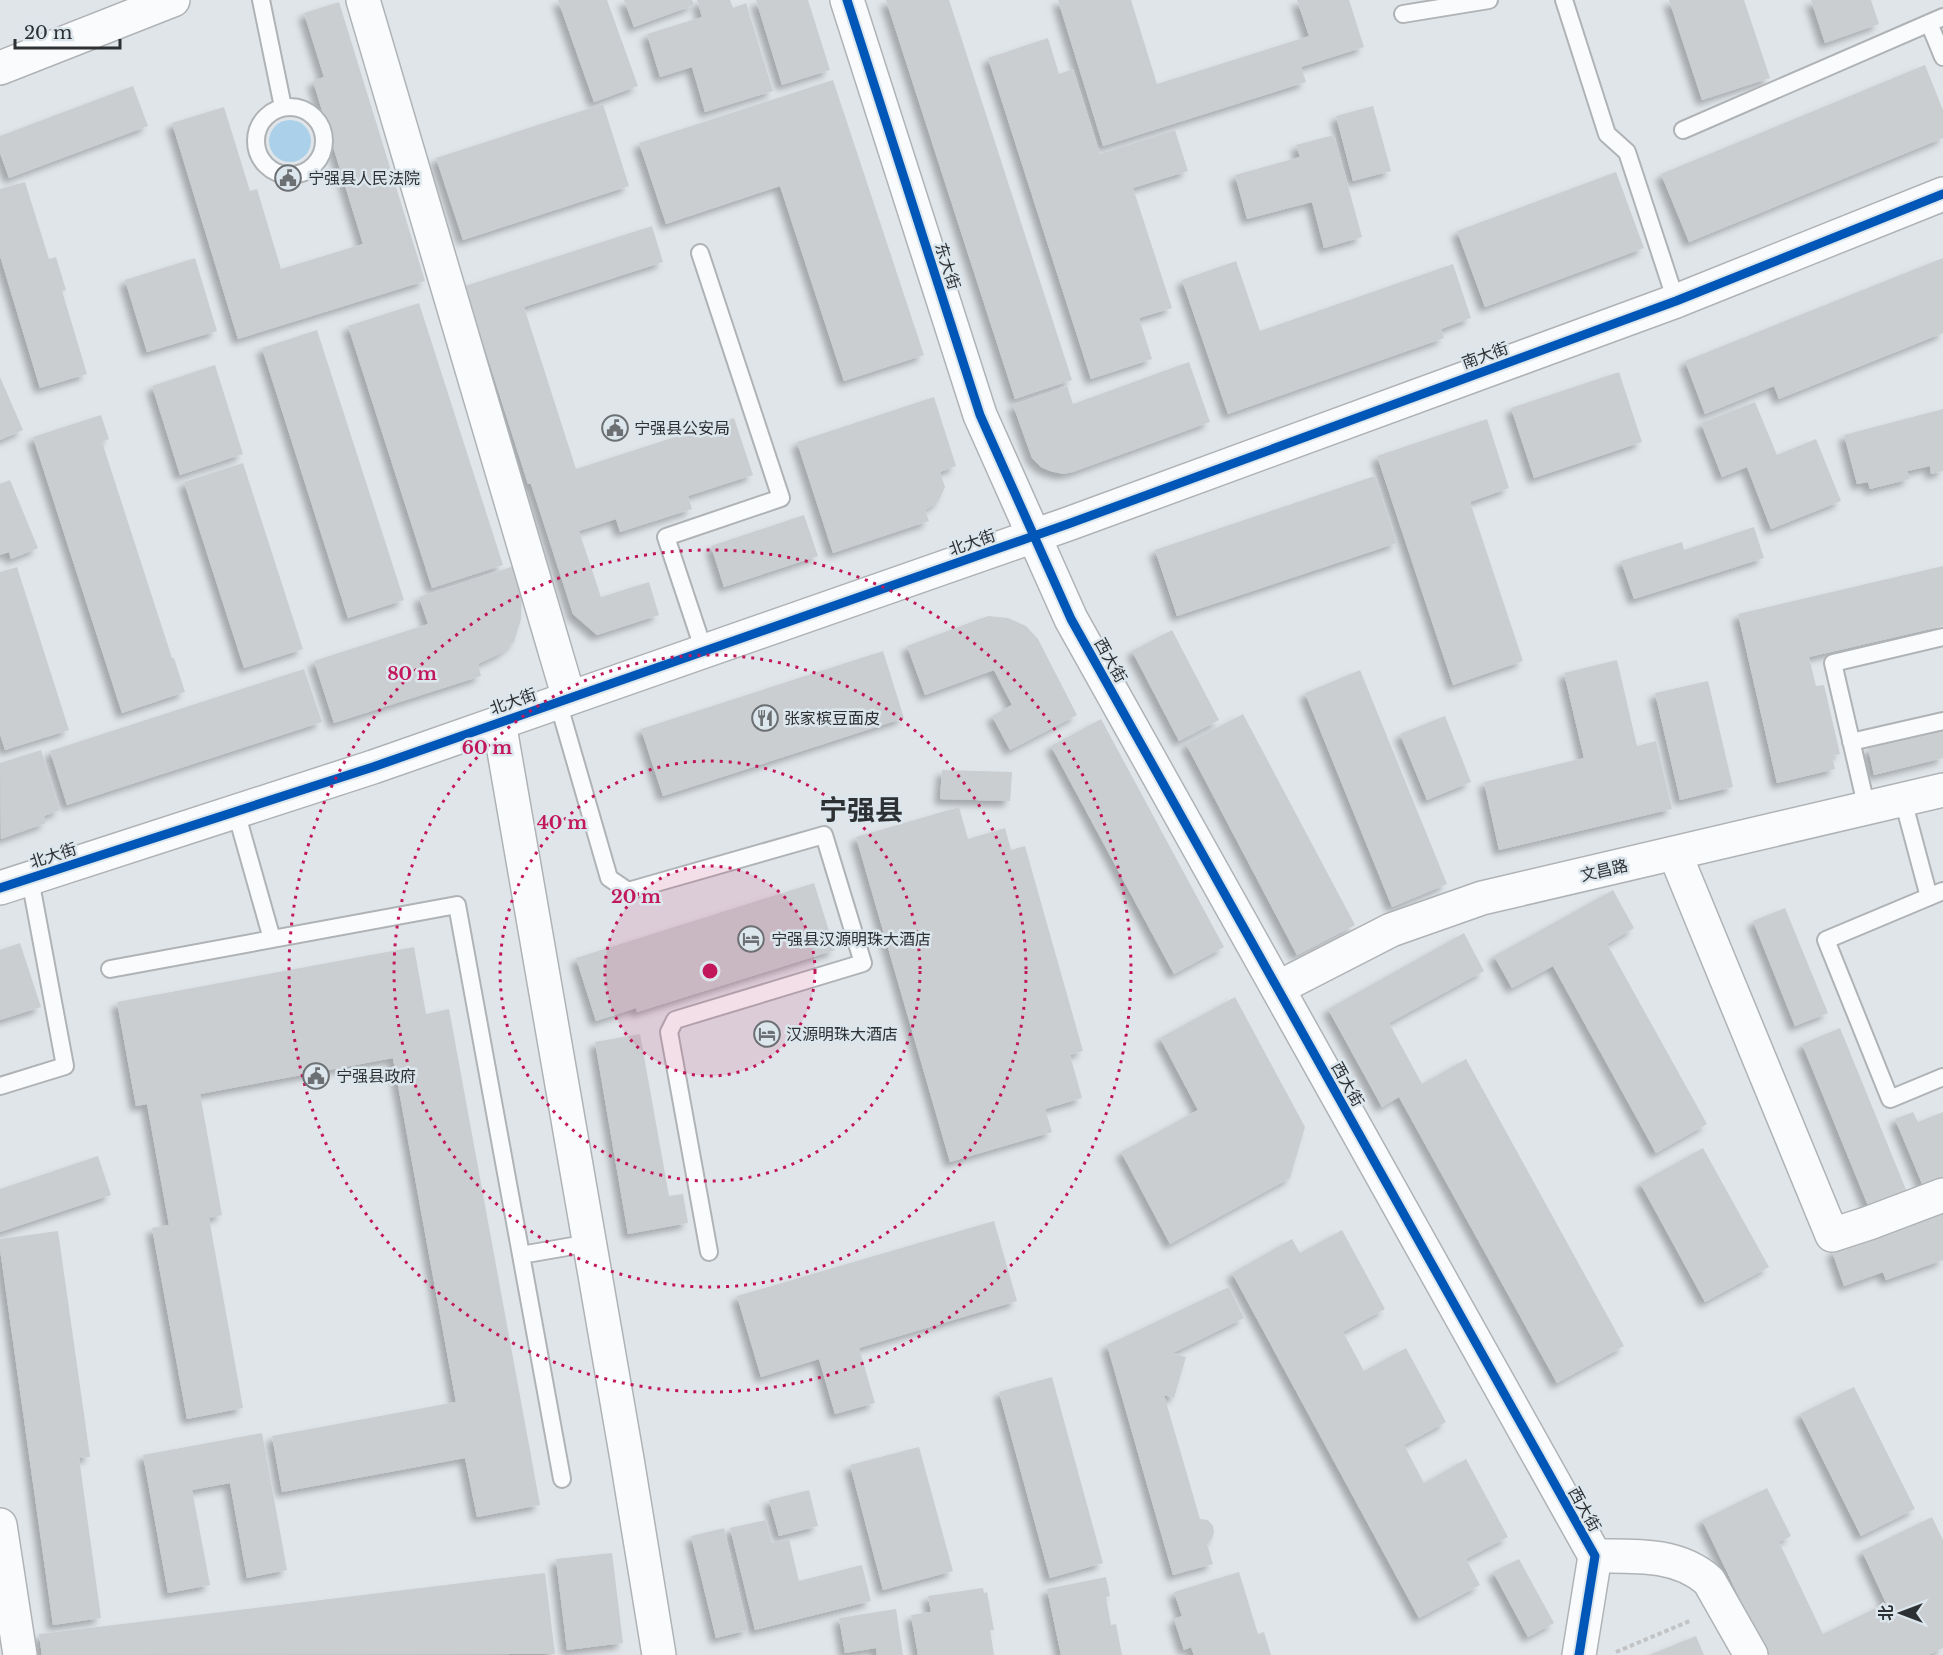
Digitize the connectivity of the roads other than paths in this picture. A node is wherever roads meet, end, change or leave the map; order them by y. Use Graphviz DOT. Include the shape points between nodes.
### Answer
graph roads {
  1 [pos="174,0"];
  2 [pos="261,0"];
  3 [pos="363,0"];
  4 [pos="847,0"];
  5 [pos="1489,0"];
  6 [pos="1564,0"];
  7 [pos="1403,14"];
  8 [pos="1936,20"];
  9 [pos="1943,57"];
  10 [pos="0,68"];
  11 [pos="283,107"];
  12 [pos="1683,130"];
  13 [pos="1943,194"];
  14 [pos="700,254"];
  15 [pos="1676,301"];
  16 [pos="1034,536"];
  17 [pos="1943,637"];
  18 [pos="704,651"];
  19 [pos="563,700"];
  20 [pos="1943,721"];
  21 [pos="499,722"];
  22 [pos="1851,742"];
  23 [pos="1943,790"];
  24 [pos="1903,800"];
  25 [pos="1867,809"];
  26 [pos="236,812"];
  27 [pos="1675,854"];
  28 [pos="15,884"];
  29 [pos="1936,894"];
  30 [pos="272,939"];
  31 [pos="110,969"];
  32 [pos="1278,988"];
  33 [pos="1943,1077"];
  34 [pos="0,1086"];
  35 [pos="1943,1195"];
  36 [pos="590,1243"];
  37 [pos="709,1252"];
  38 [pos="521,1255"];
  39 [pos="562,1479"];
  40 [pos="0,1525"];
  41 [pos="1595,1556"];
  42 [pos="20,1655"];
  43 [pos="659,1655"];
  44 [pos="1579,1655"];
  45 [pos="1751,1655"];
  1 -- 10 [label="street"];
  2 -- 11 [label="lane"];
  3 -- 19 [label="street"];
  4 -- 16 [label="street, 东大街" via="980,415"];
  5 -- 7 [label="lane"];
  6 -- 15 [label="lane" via="1607,134 1627,152"];
  8 -- 9 [label="lane"];
  8 -- 12 [label="lane"];
  11 -- 11 [label="lane" via="299,108 313,116 322,129 325,145 319,160 307,172 292,176 276,173 262,163 256,148 256,132 262,120"];
  13 -- 15 [label="street, 南大街"];
  14 -- 18 [label="lane" via="781,498 666,537"];
  15 -- 16 [label="street, 南大街"];
  16 -- 18 [label="street, 北大街"];
  16 -- 32 [label="street, 西大街" via="1071,619"];
  17 -- 22 [label="lane" via="1833,663"];
  18 -- 19 [label="street, 北大街"];
  19 -- 21 [label="street, 北大街"];
  19 -- 37 [label="lane" via="609,878 628,891 824,835 863,963 675,1020 669,1032"];
  20 -- 22 [label="lane"];
  21 -- 26 [label="street, 北大街"];
  21 -- 36 [label="street"];
  22 -- 25 [label="lane"];
  23 -- 24 [label="street, 文昌路"];
  24 -- 25 [label="street, 文昌路"];
  24 -- 29 [label="lane"];
  25 -- 27 [label="street, 文昌路"];
  26 -- 28 [label="street, 北大街"];
  26 -- 30 [label="lane"];
  27 -- 32 [label="street, 文昌路" via="1482,898 1391,930"];
  27 -- 35 [label="street" via="1832,1235"];
  28 -- 34 [label="lane" via="64,1066"];
  29 -- 33 [label="lane" via="1826,940 1890,1099"];
  30 -- 31 [label="lane"];
  30 -- 38 [label="lane" via="457,905"];
  32 -- 41 [label="street, 西大街"];
  36 -- 38 [label="lane"];
  36 -- 43 [label="street"];
  38 -- 39 [label="lane"];
  40 -- 42 [label="street"];
  41 -- 44 [label="street, 西大街"];
  41 -- 45 [label="street" via="1645,1556 1677,1562 1701,1573"];
}
